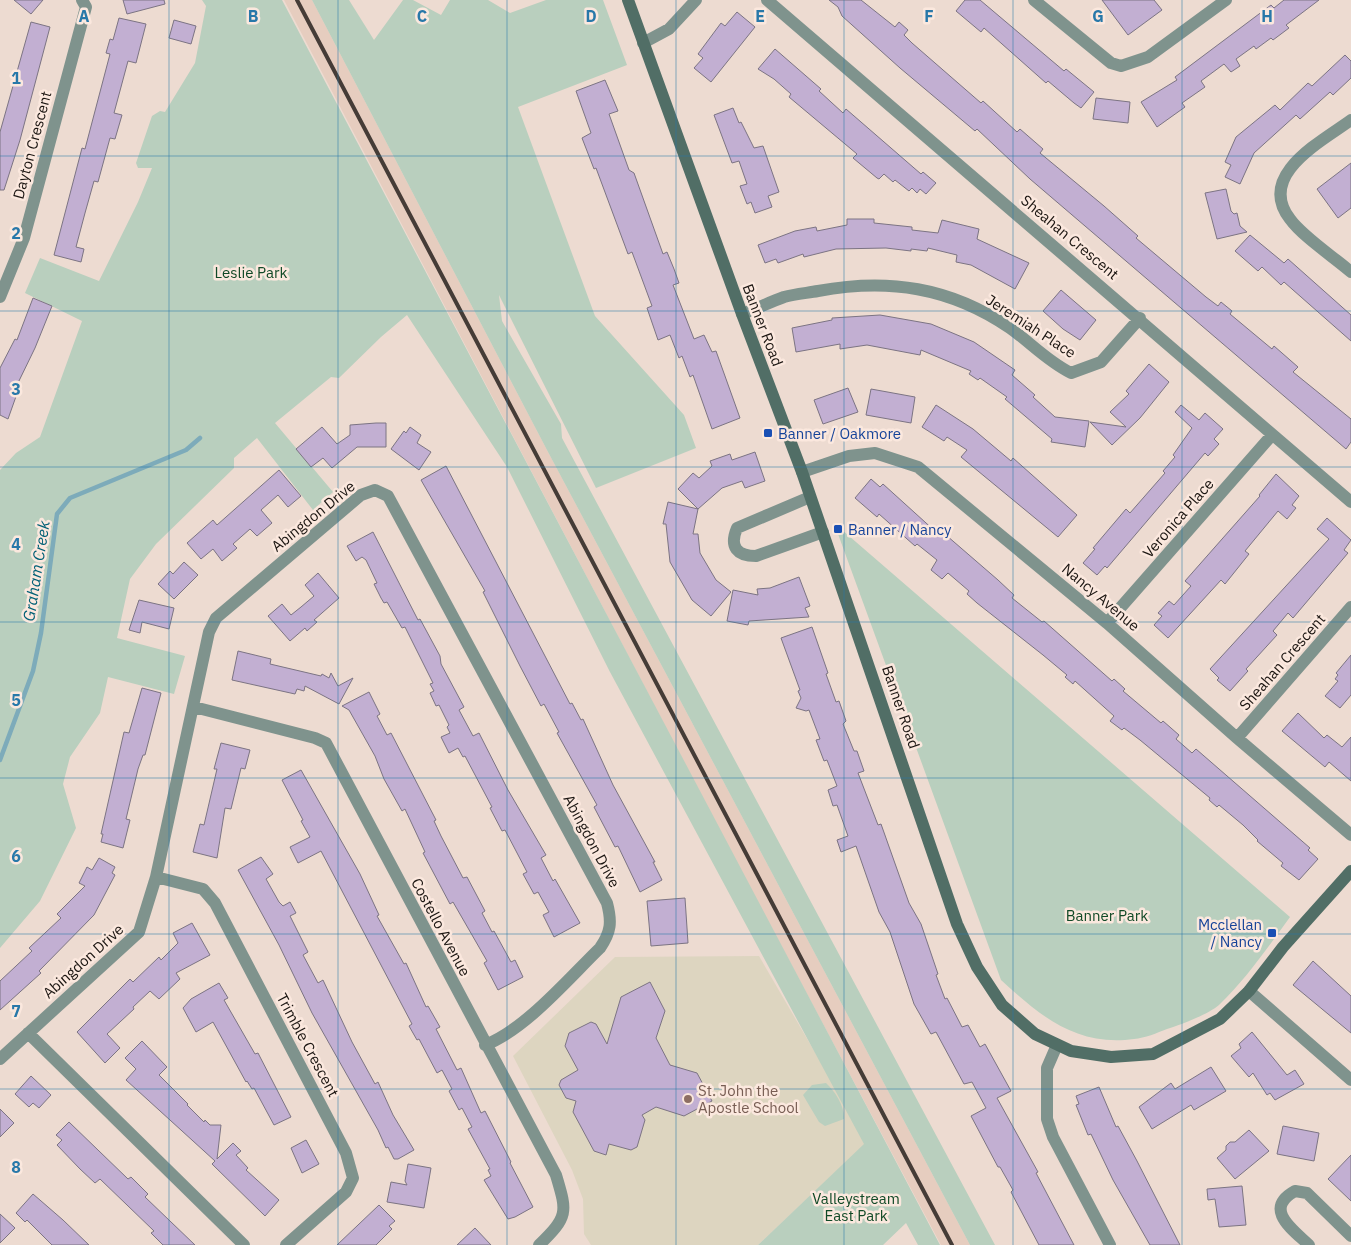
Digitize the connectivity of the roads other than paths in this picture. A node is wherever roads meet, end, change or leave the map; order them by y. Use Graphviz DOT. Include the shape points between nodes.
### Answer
graph roads {
  1 [pos="82,0"];
  2 [pos="628,0"];
  3 [pos="696,0"];
  4 [pos="767,0"];
  5 [pos="1034,0"];
  6 [pos="1226,0"];
  7 [pos="643,43"];
  8 [pos="1351,120"];
  9 [pos="1351,272"];
  10 [pos="0,297"];
  11 [pos="742,314"];
  12 [pos="1140,318"];
  13 [pos="1272,435"];
  14 [pos="802,472"];
  15 [pos="810,497"];
  16 [pos="1351,502"];
  17 [pos="823,532"];
  18 [pos="1351,607"];
  19 [pos="1107,623"];
  20 [pos="194,708"];
  21 [pos="1237,738"];
  22 [pos="1351,835"];
  23 [pos="1351,871"];
  24 [pos="156,877"];
  25 [pos="1249,990"];
  26 [pos="28,1033"];
  27 [pos="485,1045"];
  28 [pos="1057,1045"];
  29 [pos="0,1059"];
  30 [pos="1351,1080"];
  31 [pos="1351,1238"];
  32 [pos="244,1245"];
  33 [pos="286,1245"];
  34 [pos="539,1245"];
  35 [pos="1110,1245"];
  36 [pos="1309,1245"];
  37 [pos="1346,1245"];
  1 -- 10 [label="street, Dayton Crescent" via="86,6 24,238"];
  2 -- 7 [label="street, Banner Road"];
  3 -- 7 [label="street" via="669,28"];
  4 -- 12 [label="street, Sheahan Crescent"];
  5 -- 6 [label="street" via="1111,63 1122,66 1148,57"];
  7 -- 11 [label="street, Banner Road"];
  8 -- 9 [label="street" via="1302,156 1281,183 1280,197 1291,220"];
  11 -- 12 [label="street, Jeremiah Place" via="785,297 852,285 918,288 951,297 981,311 1010,328 1054,365 1071,373 1101,362"];
  11 -- 14 [label="street, Banner Road"];
  12 -- 13 [label="street, Sheahan Crescent"];
  13 -- 16 [label="street, Sheahan Crescent"];
  13 -- 19 [label="street, Veronica Place"];
  14 -- 15 [label="street, Banner Road"];
  14 -- 19 [label="street, Nancy Avenue" via="848,456 875,453 918,468"];
  15 -- 17 [label="street, Banner Road"];
  15 -- 17 [label="street" via="737,528 734,544 737,551 745,556 756,556"];
  17 -- 28 [label="street, Banner Road" via="954,915 969,949 1002,1005 1035,1034"];
  18 -- 21 [label="street, Sheahan Crescent"];
  19 -- 21 [label="street, Nancy Avenue"];
  20 -- 24 [label="street, Abingdon Drive"];
  20 -- 27 [label="street, Costello Avenue" via="326,743"];
  20 -- 27 [label="street, Abingdon Drive" via="210,632 216,618 361,495 375,490 388,496 607,903 611,920 609,936 600,948 519,1025 503,1038"];
  21 -- 22 [label="street, Nancy Avenue"];
  23 -- 25 [label="street, Banner Road"];
  24 -- 26 [label="street, Abingdon Drive" via="139,932"];
  24 -- 33 [label="street, Trimble Crescent" via="203,889 215,903 346,1153 353,1178 346,1192"];
  25 -- 28 [label="street, Banner Road" via="1220,1019 1153,1054 1111,1057 1070,1051"];
  25 -- 30 [label="street"];
  26 -- 29 [label="street, Abingdon Drive"];
  26 -- 32 [label="street"];
  27 -- 34 [label="street, Costello Avenue" via="556,1174 564,1214 552,1233"];
  28 -- 35 [label="street" via="1047,1068 1047,1119 1053,1137"];
  31 -- 36 [label="street" via="1307,1193 1295,1191 1286,1196 1280,1207 1282,1218"];
  31 -- 37 [label="street"];
}
